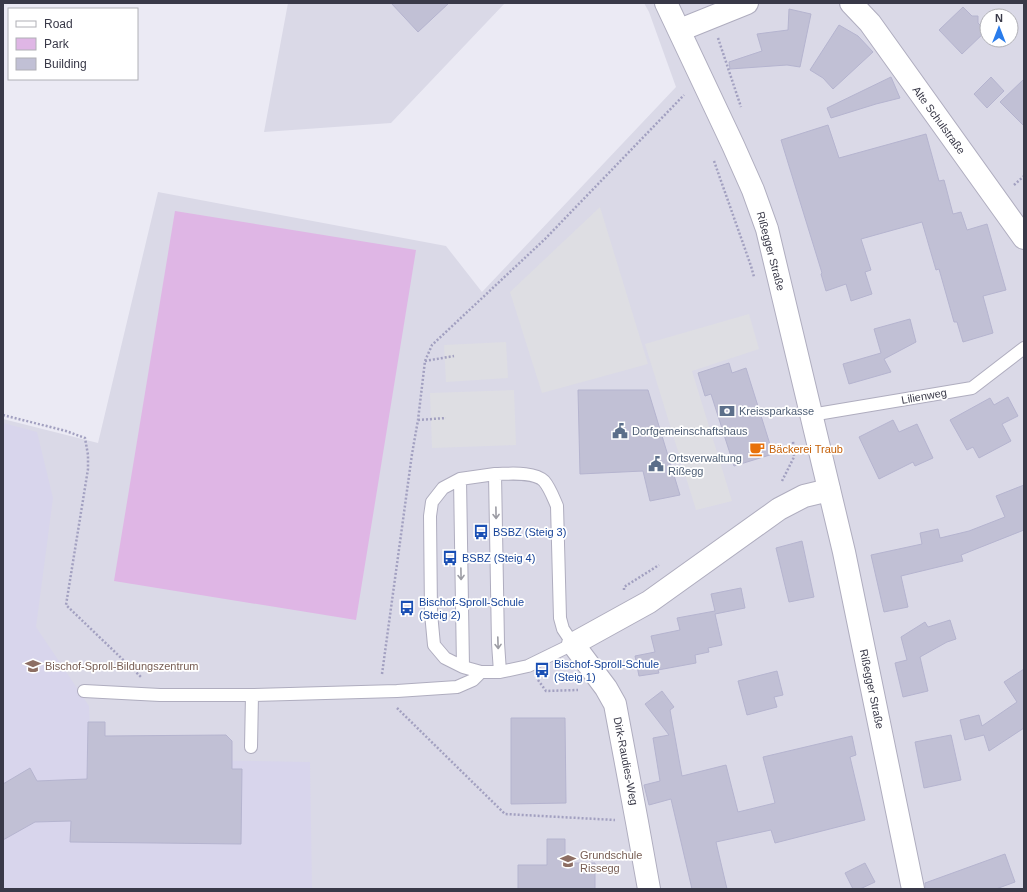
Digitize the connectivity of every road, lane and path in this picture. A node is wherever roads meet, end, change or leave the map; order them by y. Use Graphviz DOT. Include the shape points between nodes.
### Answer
graph roads {
  1 [pos="666,3"];
  2 [pos="747,3"];
  3 [pos="851,3"];
  4 [pos="680,30"];
  5 [pos="732,77"];
  6 [pos="705,86"];
  7 [pos="681,89"];
  8 [pos="683,96"];
  9 [pos="687,102"];
  10 [pos="713,158"];
  11 [pos="1024,176"];
  12 [pos="1012,187"];
  13 [pos="1024,238"];
  14 [pos="754,280"];
  15 [pos="1024,348"];
  16 [pos="454,356"];
  17 [pos="425,361"];
  18 [pos="3,415"];
  19 [pos="811,415"];
  20 [pos="446,418"];
  21 [pos="418,420"];
  22 [pos="793,438"];
  23 [pos="495,474"];
  24 [pos="460,479"];
  25 [pos="780,486"];
  26 [pos="830,490"];
  27 [pos="665,562"];
  28 [pos="620,618"];
  29 [pos="573,644"];
  30 [pos="528,666"];
  31 [pos="463,667"];
  32 [pos="480,672"];
  33 [pos="500,672"];
  34 [pos="606,688"];
  35 [pos="84,691"];
  36 [pos="380,692"];
  37 [pos="160,695"];
  38 [pos="252,696"];
  39 [pos="251,747"];
  40 [pos="637,822"];
  41 [pos="649,889"];
  42 [pos="912,889"];
  1 -- 4 [label="street, Rißegger Straße"];
  2 -- 4 [label="street"];
  3 -- 13 [label="street, Alte Schulstraße" via="870,23"];
  4 -- 6 [label="street, Rißegger Straße"];
  5 -- 6 [label="path"];
  6 -- 8 [label="path"];
  6 -- 19 [label="street, Rißegger Straße" via="734,145 767,229"];
  7 -- 8 [label="path"];
  8 -- 9 [label="path"];
  8 -- 17 [label="path" via="545,239 432,345"];
  10 -- 14 [label="path"];
  11 -- 12 [label="path"];
  15 -- 19 [label="lane, Lilienweg" via="972,388"];
  16 -- 17 [label="path"];
  17 -- 21 [label="path"];
  18 -- 37 [label="path" via="85,438 88,469 66,605"];
  19 -- 26 [label="street, Rißegger Straße"];
  20 -- 21 [label="path"];
  21 -- 36 [label="path"];
  22 -- 25 [label="path" via="794,457"];
  23 -- 24 [label="lane"];
  23 -- 29 [label="lane" via="527,474 543,480 551,491 557,506 560,618 563,629"];
  23 -- 33 [label="lane, one-way"];
  24 -- 31 [label="lane, one-way"];
  24 -- 31 [label="lane" via="443,488 432,502 431,613 434,645 445,658"];
  26 -- 28 [label="street" via="804,496 778,509 649,602"];
  26 -- 42 [label="street, Rißegger Straße"];
  27 -- 28 [label="path" via="624,586"];
  28 -- 29 [label="street"];
  29 -- 30 [label="lane"];
  29 -- 34 [label="street, Dirk-Raudies-Weg"];
  30 -- 33 [label="lane"];
  30 -- 34 [label="path" via="546,691"];
  31 -- 32 [label="lane"];
  32 -- 33 [label="lane"];
  32 -- 36 [label="lane" via="473,680 457,687"];
  34 -- 40 [label="street, Dirk-Raudies-Weg" via="615,704"];
  35 -- 37 [label="lane"];
  36 -- 38 [label="lane"];
  36 -- 40 [label="path" via="505,814"];
  37 -- 38 [label="lane"];
  38 -- 39 [label="lane"];
  40 -- 41 [label="street, Dirk-Raudies-Weg"];
}
